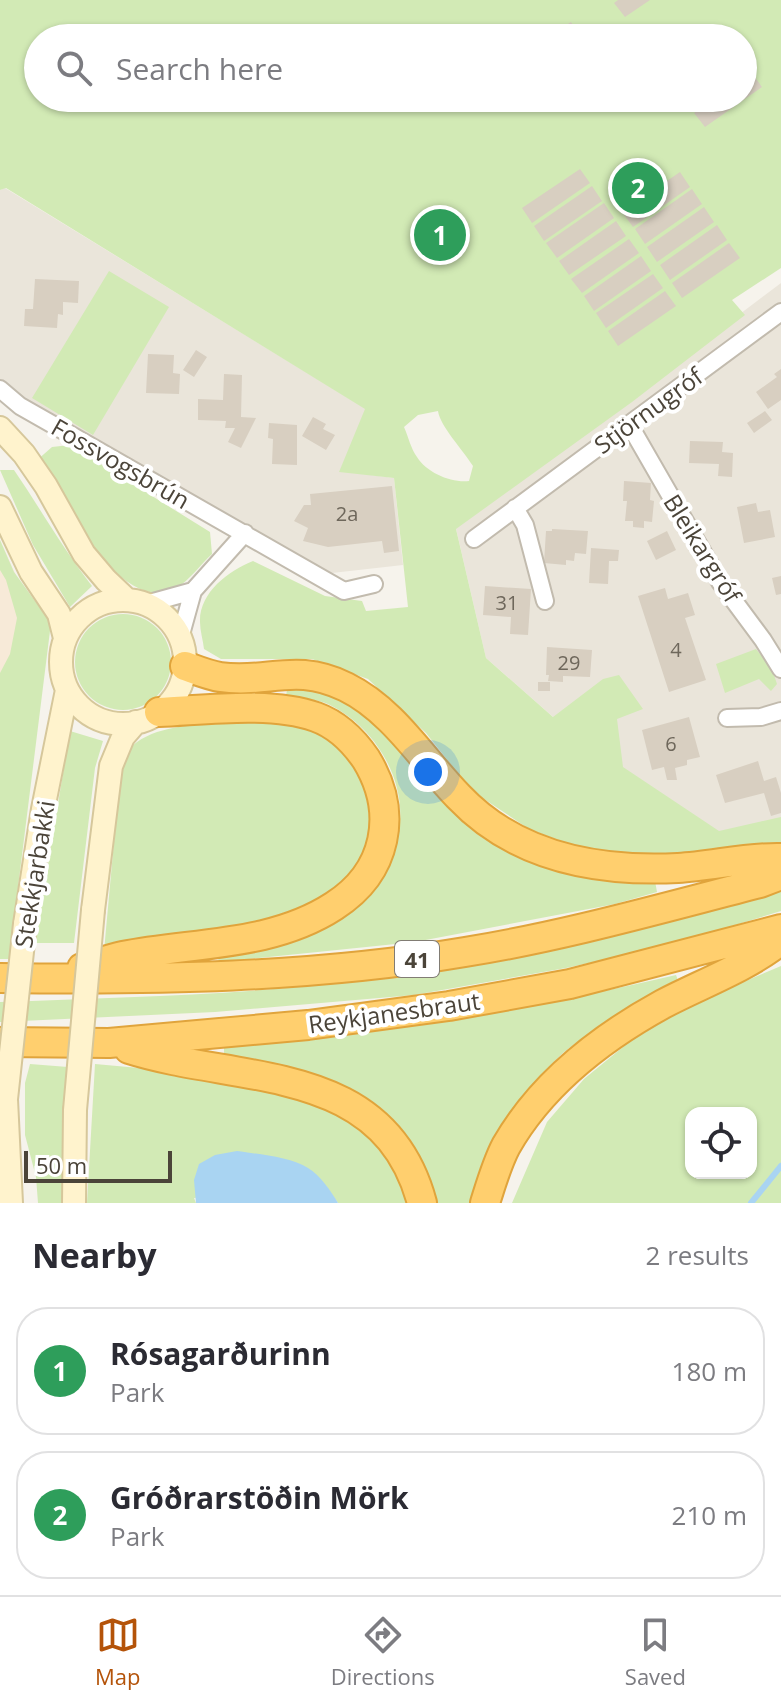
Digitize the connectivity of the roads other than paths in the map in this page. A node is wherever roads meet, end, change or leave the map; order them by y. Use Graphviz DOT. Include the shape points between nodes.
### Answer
graph roads {
  1 [pos="781,312"];
  2 [pos="0,389"];
  3 [pos="629,424"];
  4 [pos="0,428"];
  5 [pos="0,507"];
  6 [pos="515,508"];
  7 [pos="245,533"];
  8 [pos="474,539"];
  9 [pos="374,584"];
  10 [pos="193,591"];
  11 [pos="545,601"];
  12 [pos="136,602"];
  13 [pos="65,638"];
  14 [pos="180,638"];
  15 [pos="185,666"];
  16 [pos="781,669"];
  17 [pos="67,690"];
  18 [pos="781,711"];
  19 [pos="148,717"];
  20 [pos="727,718"];
  21 [pos="781,858"];
  22 [pos="781,875"];
  23 [pos="781,929"];
  24 [pos="781,940"];
  25 [pos="0,978"];
  26 [pos="45,979"];
  27 [pos="0,1042"];
  28 [pos="109,1043"];
  29 [pos="3,1101"];
  30 [pos="11,1203"];
  31 [pos="74,1203"];
  32 [pos="422,1203"];
  33 [pos="485,1203"];
  1 -- 3 [label="street, Stjörnugróf"];
  2 -- 7 [label="street, Fossvogsbrún" via="20,406"];
  3 -- 6 [label="street, Stjörnugróf"];
  3 -- 16 [label="street, Bleikargróf" via="720,582"];
  4 -- 12 [label="main road" via="46,486 84,554 106,580"];
  5 -- 13 [label="main road" via="31,572 59,614"];
  6 -- 8 [label="street, Stjörnugróf"];
  6 -- 11 [label="street" via="525,525"];
  7 -- 9 [label="street, Fossvogsbrún" via="344,591"];
  7 -- 10 [label="street"];
  10 -- 12 [label="street"];
  10 -- 14 [label="street"];
  12 -- 13 [label="main road" via="113,600 89,609"];
  12 -- 14 [label="main road" via="160,612"];
  13 -- 17 [label="main road" via="61,664"];
  14 -- 15 [label="main road"];
  15 -- 19 [label="main road" via="172,700"];
  15 -- 21 [label="highway" via="221,677 299,673 344,686 390,720 484,821 554,855 639,869"];
  17 -- 19 [label="main road" via="96,718 123,724"];
  17 -- 29 [label="main road, Stekkjarbakki, bridge" via="25,924"];
  18 -- 20 [label="street"];
  19 -- 26 [label="highway" via="237,709 292,712 331,724 349,736 382,791 381,849 372,869 346,898 292,926 208,946 123,956"];
  19 -- 31 [label="main road, bridge" via="123,737 111,766 75,1110"];
  22 -- 26 [label="highway, Reykjanesbraut / 41" via="566,933 464,952 251,976"];
  23 -- 28 [label="highway, Reykjanesbraut / 41" via="570,984 449,1006"];
  24 -- 33 [label="highway" via="760,957 663,1004 582,1057 525,1117 505,1148"];
  25 -- 26 [label="highway, Reykjanesbraut / 41"];
  27 -- 28 [label="highway, Reykjanesbraut / 41"];
  28 -- 32 [label="highway" via="257,1073 330,1094 389,1139 416,1181"];
  29 -- 30 [label="main road, Stekkjarbakki"];
}
